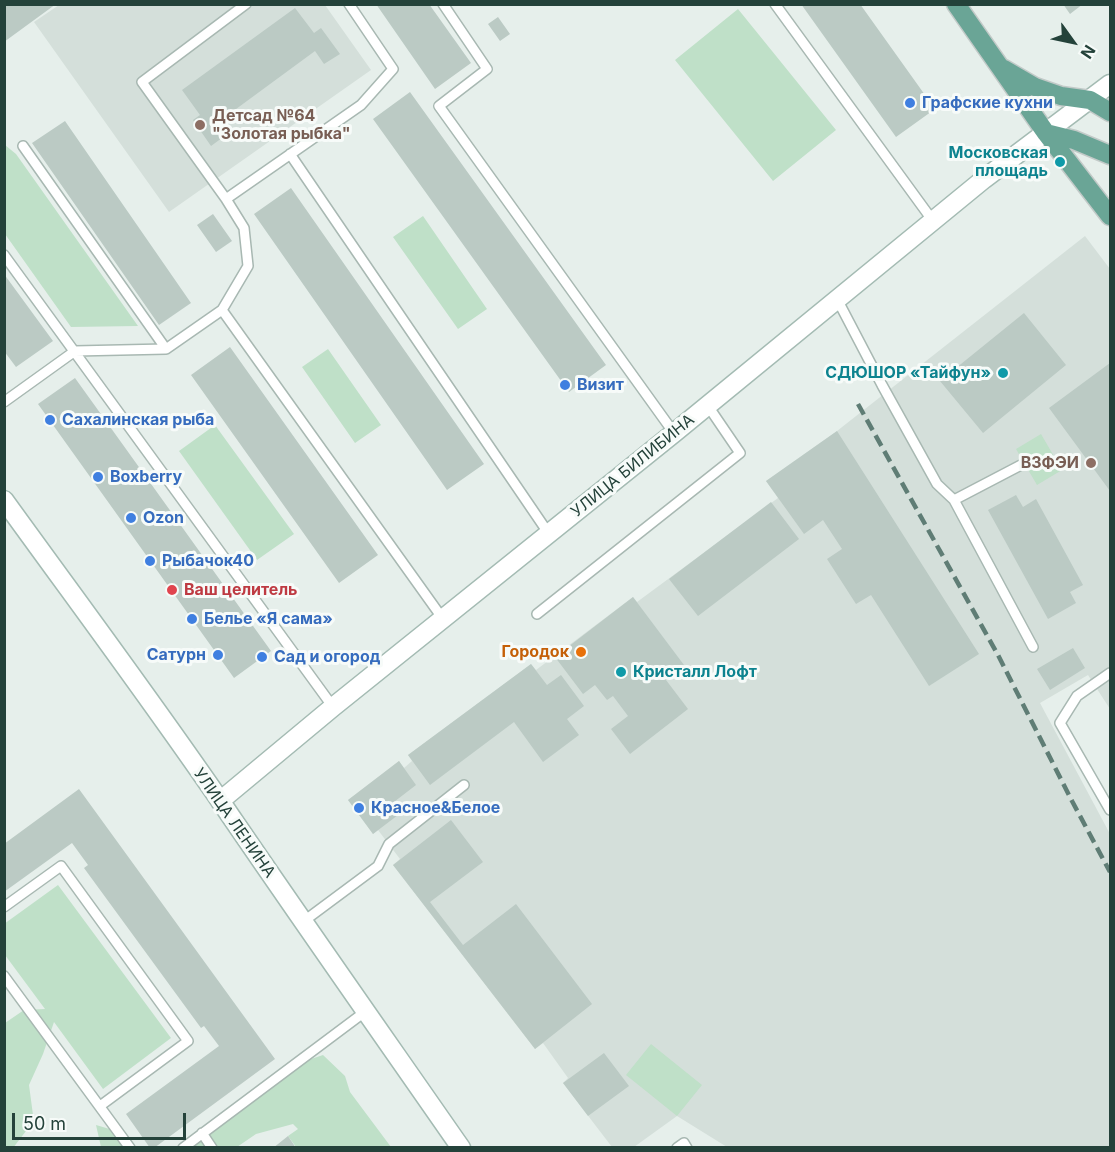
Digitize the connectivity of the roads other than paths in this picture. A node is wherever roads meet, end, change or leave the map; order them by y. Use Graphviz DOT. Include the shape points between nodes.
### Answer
graph roads {
  1 [pos="246,4"];
  2 [pos="349,4"];
  3 [pos="443,4"];
  4 [pos="775,4"];
  5 [pos="956,4"];
  6 [pos="1000,67"];
  7 [pos="1110,84"];
  8 [pos="1090,100"];
  9 [pos="1110,112"];
  10 [pos="1046,133"];
  11 [pos="23,146"];
  12 [pos="290,154"];
  13 [pos="1110,155"];
  14 [pos="226,199"];
  15 [pos="1110,216"];
  16 [pos="933,221"];
  17 [pos="4,255"];
  18 [pos="837,299"];
  19 [pos="222,310"];
  20 [pos="166,349"];
  21 [pos="75,351"];
  22 [pos="4,402"];
  23 [pos="708,406"];
  24 [pos="674,433"];
  25 [pos="1021,465"];
  26 [pos="4,500"];
  27 [pos="954,500"];
  28 [pos="549,534"];
  29 [pos="537,614"];
  30 [pos="443,619"];
  31 [pos="1033,647"];
  32 [pos="1110,673"];
  33 [pos="333,707"];
  34 [pos="465,785"];
  35 [pos="220,801"];
  36 [pos="1110,810"];
  37 [pos="4,907"];
  38 [pos="304,921"];
  39 [pos="4,976"];
  40 [pos="366,1011"];
  41 [pos="100,1106"];
  42 [pos="202,1133"];
  43 [pos="130,1148"];
  44 [pos="183,1148"];
  45 [pos="212,1148"];
  46 [pos="462,1148"];
  47 [pos="678,1148"];
  48 [pos="687,1148"];
  1 -- 14 [label="lane" via="142,82"];
  2 -- 12 [label="lane" via="393,69 361,105"];
  3 -- 24 [label="lane" via="487,69 439,106"];
  4 -- 16 [label="lane"];
  5 -- 6 [label="main road"];
  6 -- 8 [label="main road" via="1035,87"];
  6 -- 10 [label="main road"];
  7 -- 8 [label="main road"];
  8 -- 9 [label="main road"];
  8 -- 10 [label="main road"];
  10 -- 13 [label="main road"];
  10 -- 15 [label="main road"];
  10 -- 16 [label="main road, УЛИЦА БИЛИБИНА"];
  11 -- 20 [label="lane"];
  12 -- 14 [label="lane"];
  12 -- 28 [label="lane"];
  14 -- 19 [label="lane" via="244,228 248,266"];
  16 -- 18 [label="main road, УЛИЦА БИЛИБИНА"];
  17 -- 21 [label="lane"];
  18 -- 23 [label="main road, УЛИЦА БИЛИБИНА"];
  18 -- 27 [label="lane" via="882,385 915,436 937,484"];
  19 -- 20 [label="lane"];
  19 -- 30 [label="lane"];
  20 -- 21 [label="lane"];
  21 -- 22 [label="lane"];
  21 -- 33 [label="lane"];
  23 -- 24 [label="main road, УЛИЦА БИЛИБИНА"];
  23 -- 29 [label="lane" via="740,453"];
  24 -- 28 [label="main road, УЛИЦА БИЛИБИНА"];
  25 -- 27 [label="lane"];
  26 -- 35 [label="main road, УЛИЦА ЛЕНИНА"];
  27 -- 31 [label="lane"];
  28 -- 30 [label="main road, УЛИЦА БИЛИБИНА"];
  30 -- 33 [label="main road, УЛИЦА БИЛИБИНА"];
  32 -- 36 [label="lane" via="1077,696 1060,723"];
  33 -- 35 [label="main road, УЛИЦА БИЛИБИНА"];
  34 -- 38 [label="lane" via="389,844 378,866"];
  35 -- 38 [label="main road, УЛИЦА ЛЕНИНА"];
  37 -- 41 [label="lane" via="61,866 188,1041"];
  38 -- 40 [label="main road, УЛИЦА ЛЕНИНА"];
  39 -- 41 [label="lane"];
  40 -- 42 [label="lane"];
  40 -- 46 [label="main road, УЛИЦА ЛЕНИНА"];
  41 -- 43 [label="lane"];
  42 -- 44 [label="lane"];
  42 -- 45 [label="lane"];
  47 -- 48 [label="lane" via="684,1143"];
}
